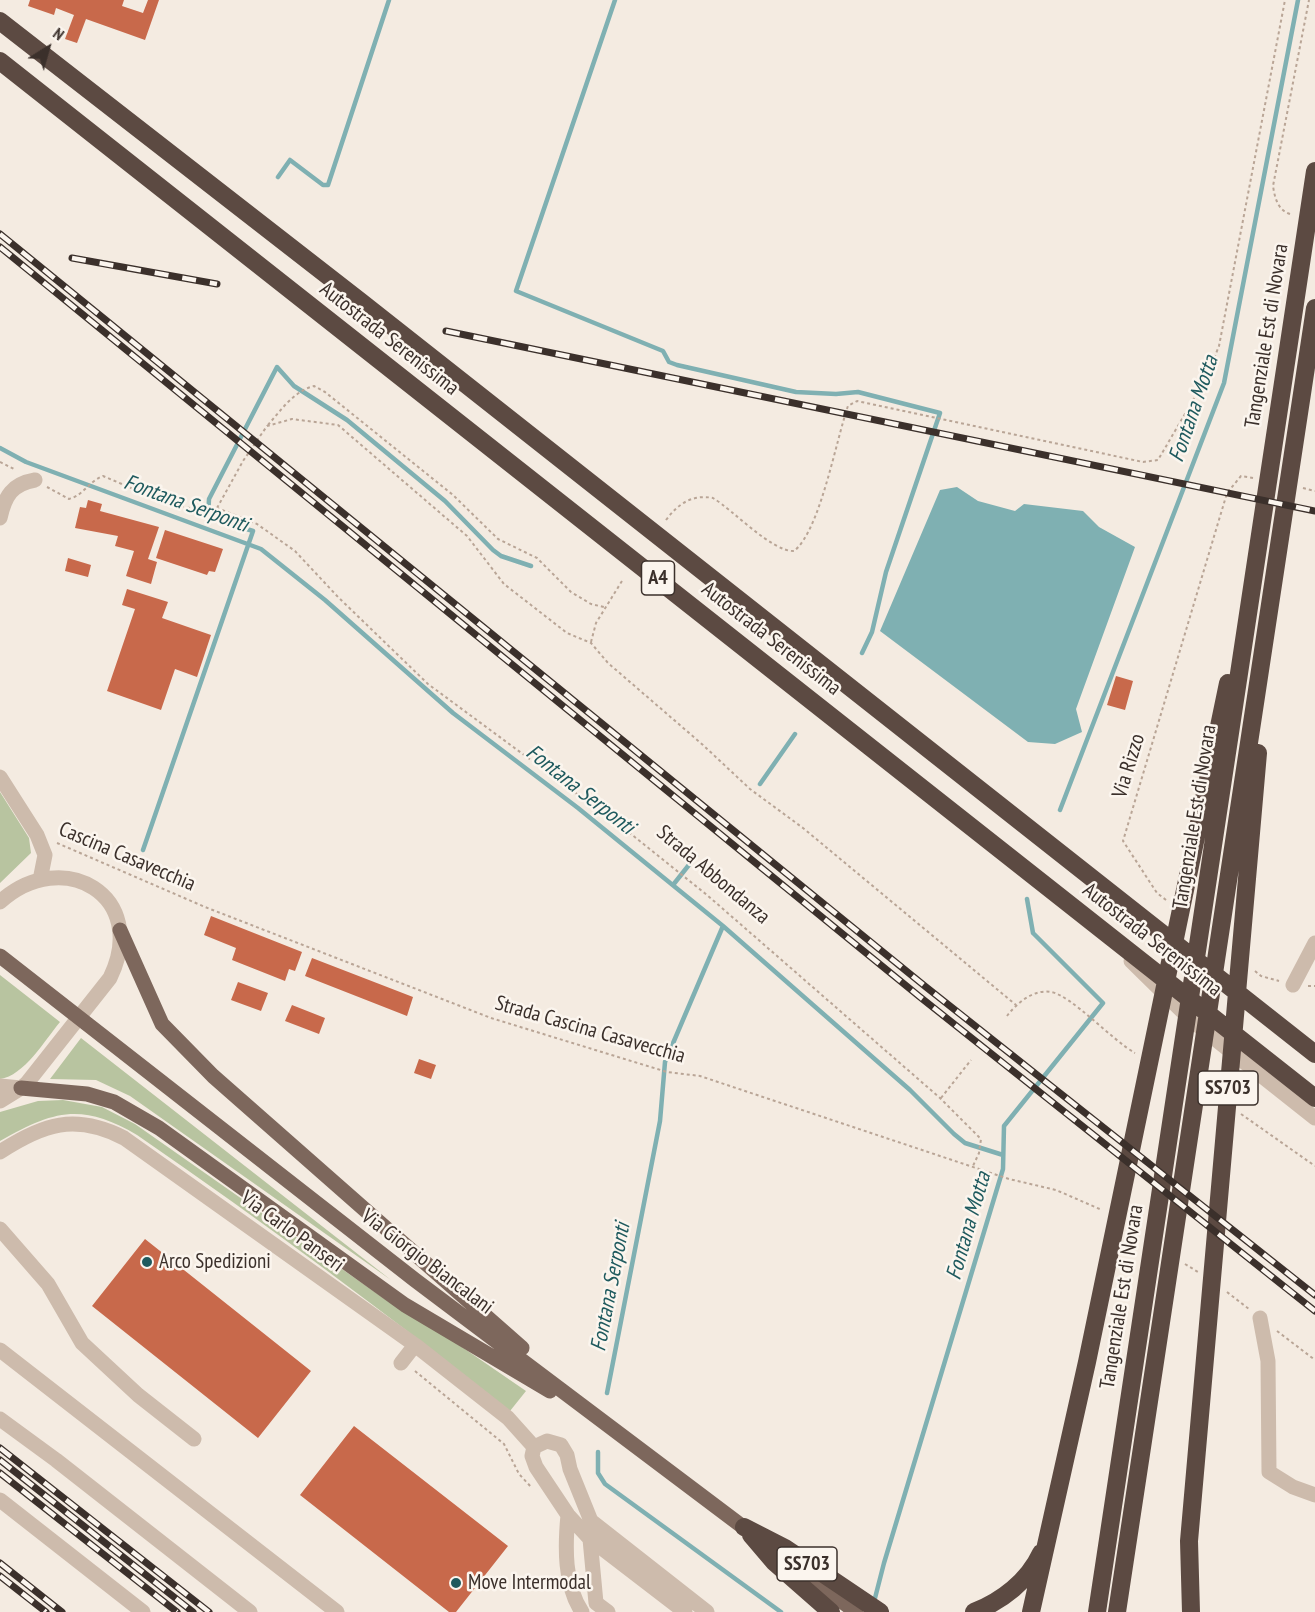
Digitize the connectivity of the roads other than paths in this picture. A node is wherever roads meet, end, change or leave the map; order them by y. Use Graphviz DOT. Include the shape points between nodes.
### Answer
graph roads {
  1 [pos="0,21"];
  2 [pos="0,61"];
  3 [pos="1315,171"];
  4 [pos="1315,308"];
  5 [pos="35,480"];
  6 [pos="0,518"];
  7 [pos="1270,609"];
  8 [pos="1250,610"];
  9 [pos="0,777"];
  10 [pos="39,880"];
  11 [pos="0,902"];
  12 [pos="1086,917"];
  13 [pos="120,930"];
  14 [pos="1315,943"];
  15 [pos="0,956"];
  16 [pos="1293,985"];
  17 [pos="1284,1030"];
  18 [pos="1315,1048"];
  19 [pos="1315,1054"];
  20 [pos="0,1086"];
  21 [pos="21,1088"];
  22 [pos="1315,1098"];
  23 [pos="0,1101"];
  24 [pos="1315,1118"];
  25 [pos="0,1152"];
  26 [pos="0,1229"];
  27 [pos="1260,1318"];
  28 [pos="415,1345"];
  29 [pos="0,1350"];
  30 [pos="401,1362"];
  31 [pos="0,1419"];
  32 [pos="615,1429"];
  33 [pos="194,1439"];
  34 [pos="534,1448"];
  35 [pos="1315,1495"];
  36 [pos="0,1500"];
  37 [pos="568,1515"];
  38 [pos="744,1527"];
  39 [pos="1050,1533"];
  40 [pos="590,1539"];
  41 [pos="831,1604"];
  42 [pos="870,1610"];
  43 [pos="143,1612"];
  44 [pos="250,1612"];
  45 [pos="337,1612"];
  46 [pos="582,1612"];
  47 [pos="608,1612"];
  48 [pos="685,1612"];
  49 [pos="708,1612"];
  50 [pos="847,1612"];
  51 [pos="974,1612"];
  52 [pos="1032,1612"];
  53 [pos="1097,1612"];
  54 [pos="1117,1612"];
  55 [pos="1191,1612"];
  1 -- 17 [label="highway, Autostrada Serenissima / A4"];
  2 -- 12 [label="highway, Autostrada Serenissima / A4"];
  3 -- 8 [label="highway, Tangenziale Est di Novara / SS703" via="1261,477 1262,520"];
  4 -- 7 [label="highway, Tangenziale Est di Novara / SS703"];
  5 -- 6 [label="street" via="21,483 9,492"];
  7 -- 54 [label="highway, Tangenziale Est di Novara / SS703"];
  7 -- 55 [label="highway, SS703" via="1189,1541"];
  8 -- 39 [label="highway, SS703" via="1234,656 1190,859"];
  8 -- 53 [label="highway, Tangenziale Est di Novara / SS703"];
  9 -- 10 [label="street" via="37,835 45,855"];
  10 -- 11 [label="street" via="29,882"];
  10 -- 13 [label="street" via="73,878 93,886 109,901"];
  12 -- 22 [label="highway, Autostrada Serenissima / A4"];
  12 -- 24 [label="street" via="1190,1019"];
  13 -- 21 [label="street" via="117,965 110,978"];
  13 -- 32 [label="main road" via="162,1024 206,1069"];
  14 -- 16 [label="street"];
  15 -- 32 [label="main road, Via Giorgio Biancalani" via="415,1280"];
  17 -- 18 [label="street"];
  17 -- 19 [label="highway, Autostrada Serenissima / A4"];
  20 -- 21 [label="street"];
  21 -- 23 [label="street"];
  21 -- 32 [label="main road" via="87,1094 114,1102 159,1128 405,1305"];
  25 -- 28 [label="street, Via Carlo Panseri" via="31,1132 47,1127 77,1125 108,1130"];
  26 -- 33 [label="street" via="48,1284 82,1344"];
  27 -- 35 [label="street" via="1268,1361 1269,1472"];
  28 -- 30 [label="street"];
  28 -- 34 [label="street, Via Carlo Panseri" via="508,1418"];
  29 -- 45 [label="street"];
  31 -- 44 [label="street"];
  32 -- 38 [label="main road, Via Giorgio Biancalani"];
  34 -- 37 [label="street, Via Carlo Panseri" via="540,1487"];
  34 -- 49 [label="street" via="547,1441 561,1444 591,1521"];
  36 -- 43 [label="street"];
  37 -- 40 [label="street, Via Carlo Panseri"];
  37 -- 46 [label="street" via="571,1591"];
  38 -- 41 [label="highway, SS703" via="774,1562"];
  38 -- 42 [label="highway, SS703" via="785,1548"];
  39 -- 51 [label="highway, SS703" via="1025,1578 1005,1596"];
  39 -- 52 [label="highway, SS703"];
  40 -- 47 [label="street" via="596,1603"];
  40 -- 48 [label="street, Via Carlo Panseri"];
  41 -- 42 [label="main road"];
  41 -- 50 [label="main road"];
}
